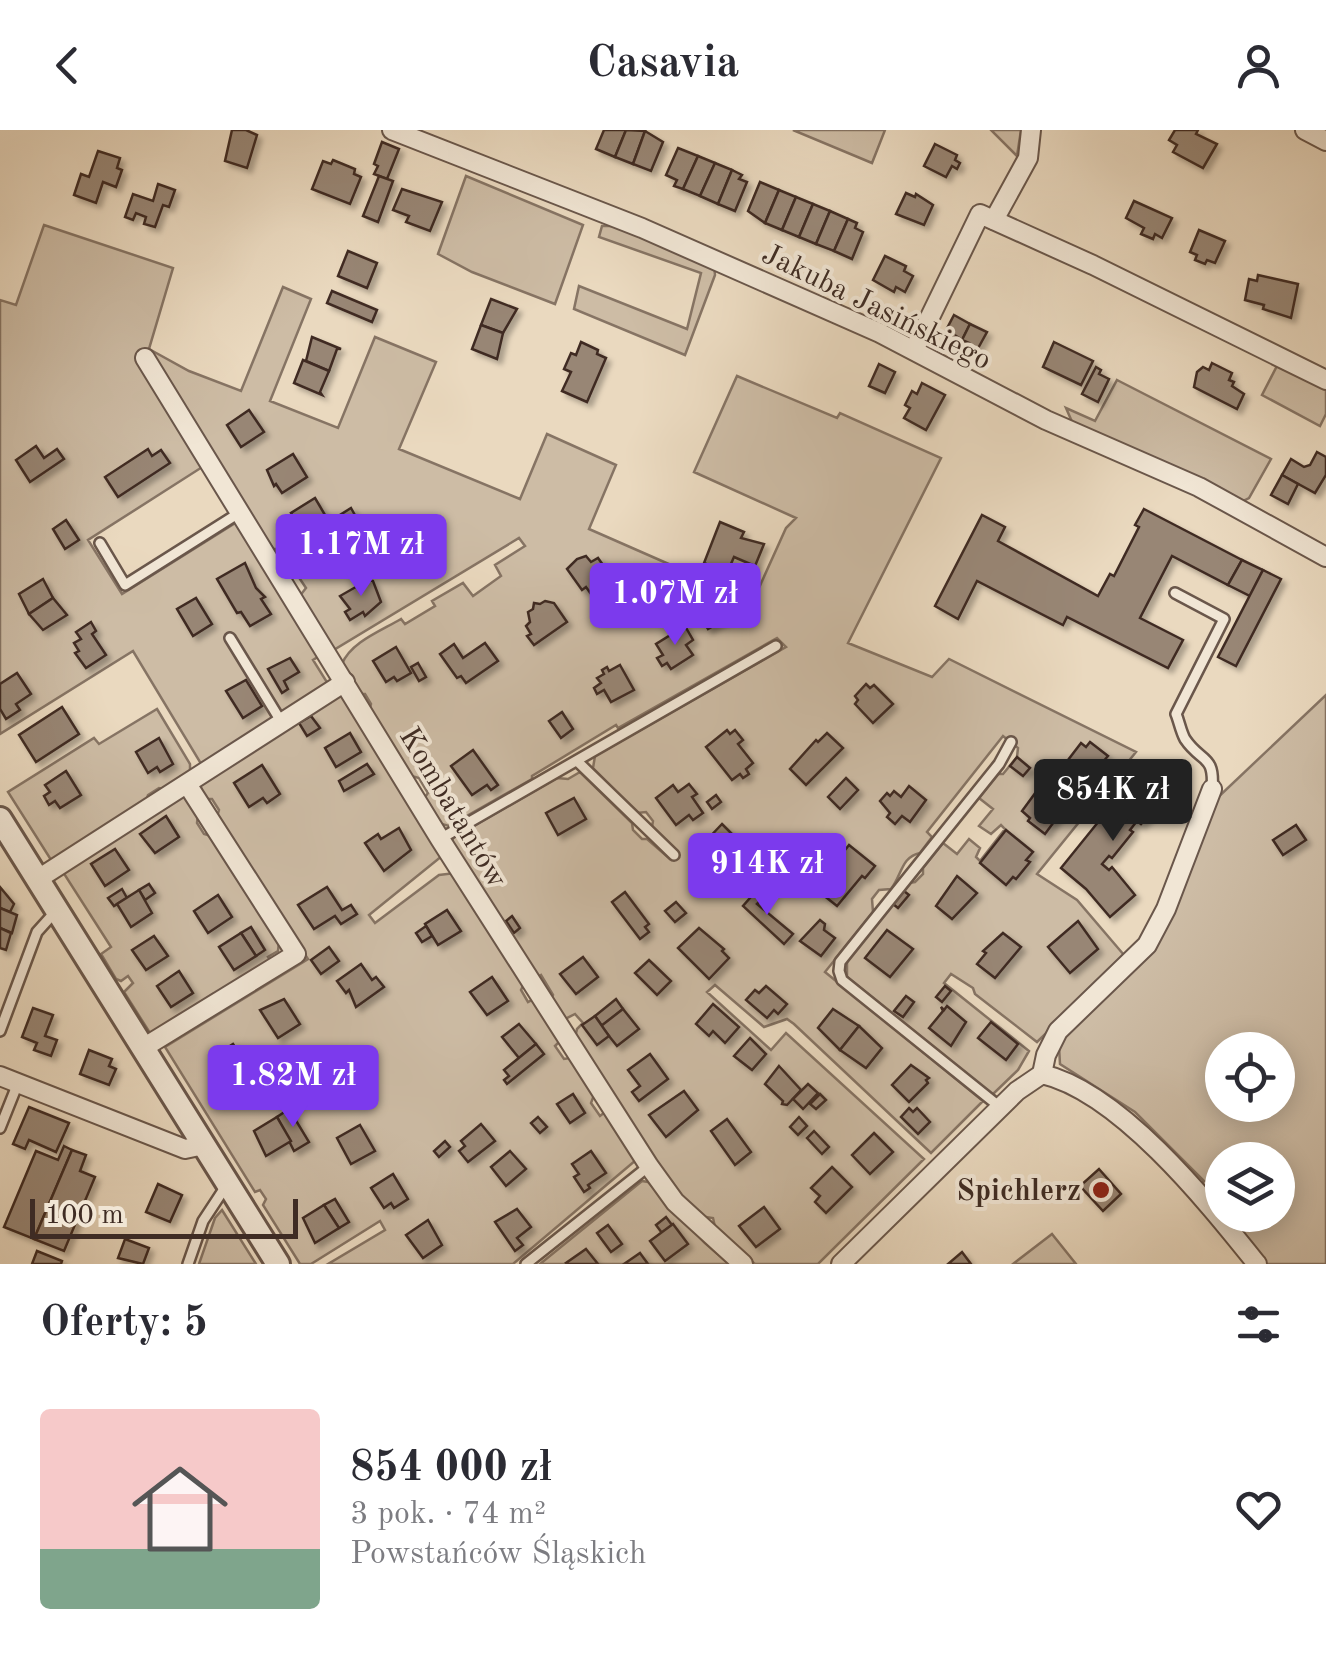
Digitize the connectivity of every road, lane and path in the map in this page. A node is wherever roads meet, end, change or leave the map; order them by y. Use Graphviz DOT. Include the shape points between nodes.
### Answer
graph roads {
  1 [pos="392,130"];
  2 [pos="1031,130"];
  3 [pos="1305,130"];
  4 [pos="1326,141"];
  5 [pos="987,217"];
  6 [pos="914,350"];
  7 [pos="145,358"];
  8 [pos="1326,380"];
  9 [pos="241,511"];
  10 [pos="100,543"];
  11 [pos="1326,557"];
  12 [pos="1175,593"];
  13 [pos="230,638"];
  14 [pos="776,646"];
  15 [pos="345,682"];
  16 [pos="282,723"];
  17 [pos="1011,742"];
  18 [pos="577,761"];
  19 [pos="187,784"];
  20 [pos="1212,789"];
  21 [pos="0,818"];
  22 [pos="440,839"];
  23 [pos="674,855"];
  24 [pos="38,879"];
  25 [pos="57,910"];
  26 [pos="0,1031"];
  27 [pos="143,1048"];
  28 [pos="1042,1074"];
  29 [pos="0,1076"];
  30 [pos="18,1084"];
  31 [pos="1000,1107"];
  32 [pos="0,1128"];
  33 [pos="204,1145"];
  34 [pos="649,1166"];
  35 [pos="228,1183"];
  36 [pos="188,1264"];
  37 [pos="278,1264"];
  38 [pos="526,1264"];
  39 [pos="743,1264"];
  40 [pos="841,1264"];
  41 [pos="1257,1264"];
  1 -- 6 [label="street, Jakuba Jasińskiego" via="642,228"];
  2 -- 5 [label="street" via="1028,158"];
  3 -- 4 [label="street"];
  5 -- 6 [label="street"];
  5 -- 8 [label="street"];
  6 -- 11 [label="street, Jakuba Jasińskiego" via="1046,420 1199,487"];
  7 -- 9 [label="street, Kombatantów"];
  9 -- 10 [label="lane" via="125,584"];
  9 -- 15 [label="street, Kombatantów"];
  12 -- 20 [label="lane" via="1224,619 1176,714 1186,740 1209,760"];
  13 -- 16 [label="lane"];
  14 -- 18 [label="lane"];
  15 -- 16 [label="street"];
  15 -- 22 [label="street, Kombatantów"];
  16 -- 19 [label="street"];
  17 -- 31 [label="lane" via="839,971"];
  18 -- 22 [label="lane"];
  18 -- 23 [label="lane"];
  19 -- 24 [label="street"];
  19 -- 27 [label="street" via="296,954"];
  20 -- 28 [label="street" via="1147,945 1058,1031"];
  21 -- 24 [label="street"];
  22 -- 34 [label="street, Kombatantów"];
  24 -- 25 [label="street"];
  25 -- 26 [label="lane" via="37,932"];
  25 -- 27 [label="street"];
  27 -- 33 [label="street"];
  28 -- 31 [label="street"];
  28 -- 41 [label="street" via="1080,1090 1130,1126"];
  29 -- 30 [label="street"];
  30 -- 32 [label="lane"];
  30 -- 33 [label="street" via="185,1149"];
  31 -- 40 [label="street"];
  33 -- 35 [label="street"];
  34 -- 38 [label="lane"];
  34 -- 39 [label="street, Kombatantów" via="675,1202"];
  35 -- 36 [label="lane"];
  35 -- 37 [label="street"];
}
